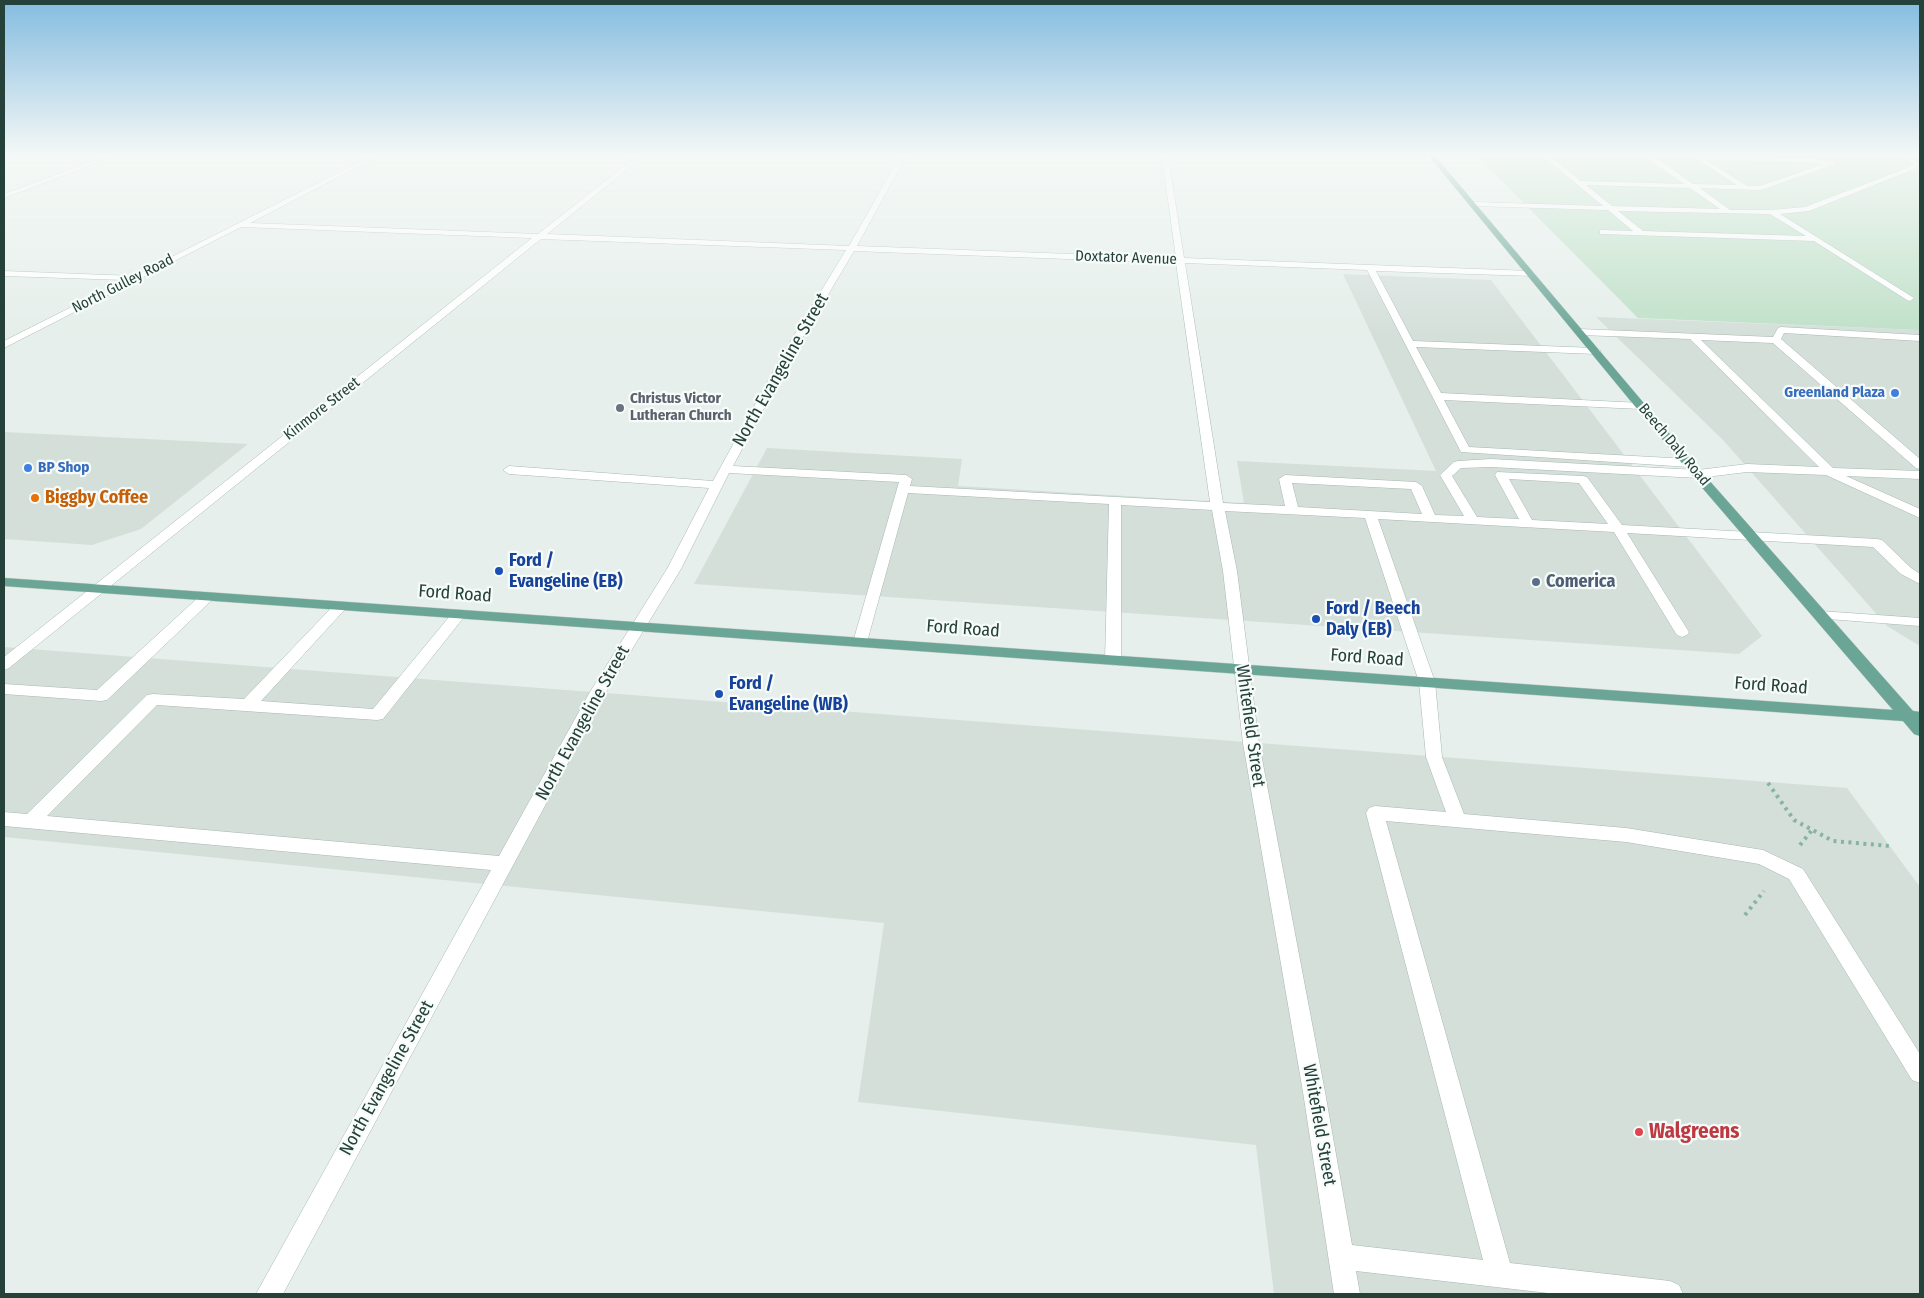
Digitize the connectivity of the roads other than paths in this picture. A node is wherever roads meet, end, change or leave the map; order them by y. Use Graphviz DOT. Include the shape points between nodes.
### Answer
graph roads {
  1 [pos="257,217"];
  2 [pos="565,217"];
  3 [pos="869,217"];
  4 [pos="1174,217"];
  5 [pos="1483,217"];
  6 [pos="1620,217"];
  7 [pos="1780,217"];
  8 [pos="240,225"];
  9 [pos="1603,232"];
  10 [pos="1641,233"];
  11 [pos="541,236"];
  12 [pos="1816,238"];
  13 [pos="852,248"];
  14 [pos="1181,260"];
  15 [pos="1370,268"];
  16 [pos="4,273"];
  17 [pos="1531,274"];
  18 [pos="134,278"];
  19 [pos="1910,298"];
  20 [pos="1580,332"];
  21 [pos="1693,337"];
  22 [pos="1920,338"];
  23 [pos="1776,340"];
  24 [pos="1409,344"];
  25 [pos="4,345"];
  26 [pos="1596,352"];
  27 [pos="1436,396"];
  28 [pos="1641,406"];
  29 [pos="1920,465"];
  30 [pos="1693,468"];
  31 [pos="725,469"];
  32 [pos="508,470"];
  33 [pos="1831,473"];
  34 [pos="1920,475"];
  35 [pos="716,485"];
  36 [pos="904,489"];
  37 [pos="1115,502"];
  38 [pos="1218,507"];
  39 [pos="1293,512"];
  40 [pos="1920,514"];
  41 [pos="1370,515"];
  42 [pos="1431,518"];
  43 [pos="1473,521"];
  44 [pos="1528,524"];
  45 [pos="1618,529"];
  46 [pos="1751,536"];
  47 [pos="1920,580"];
  48 [pos="4,582"];
  49 [pos="98,589"];
  50 [pos="207,596"];
  51 [pos="341,606"];
  52 [pos="459,614"];
  53 [pos="1820,614"];
  54 [pos="1920,622"];
  55 [pos="638,626"];
  56 [pos="1682,632"];
  57 [pos="860,642"];
  58 [pos="1113,660"];
  59 [pos="4,665"];
  60 [pos="1241,669"];
  61 [pos="1427,682"];
  62 [pos="4,689"];
  63 [pos="248,705"];
  64 [pos="1914,716"];
  65 [pos="1920,730"];
  66 [pos="4,819"];
  67 [pos="30,821"];
  68 [pos="1458,821"];
  69 [pos="504,864"];
  70 [pos="1920,1073"];
  71 [pos="1341,1257"];
  72 [pos="1500,1275"];
  73 [pos="269,1294"];
  74 [pos="1347,1294"];
  75 [pos="1670,1294"];
  1 -- 8 [label="street, North Gulley Road"];
  2 -- 11 [label="street, Kinmore Street"];
  3 -- 13 [label="street, North Evangeline Street"];
  4 -- 14 [label="street, Whitefield Street"];
  5 -- 17 [label="main road, Beech Daly Road"];
  6 -- 10 [label="street"];
  7 -- 12 [label="street"];
  8 -- 11 [label="street, Doxtator Avenue"];
  8 -- 18 [label="street, North Gulley Road"];
  9 -- 10 [label="street"];
  10 -- 12 [label="street"];
  11 -- 13 [label="street, Doxtator Avenue"];
  11 -- 49 [label="street, Kinmore Street"];
  12 -- 19 [label="street"];
  13 -- 14 [label="street, Doxtator Avenue"];
  13 -- 31 [label="street, North Evangeline Street" via="789,352"];
  14 -- 15 [label="street, Doxtator Avenue"];
  14 -- 38 [label="street, Whitefield Street"];
  15 -- 17 [label="street, Doxtator Avenue"];
  15 -- 24 [label="street"];
  16 -- 18 [label="street"];
  17 -- 20 [label="main road, Beech Daly Road"];
  18 -- 25 [label="street, North Gulley Road"];
  20 -- 21 [label="street"];
  20 -- 26 [label="main road, Beech Daly Road"];
  21 -- 23 [label="street"];
  21 -- 33 [label="street"];
  22 -- 23 [label="street" via="1781,330"];
  23 -- 29 [label="street"];
  24 -- 26 [label="street"];
  24 -- 27 [label="street"];
  26 -- 28 [label="main road, Beech Daly Road"];
  27 -- 28 [label="street"];
  27 -- 30 [label="street" via="1465,450"];
  28 -- 30 [label="main road, Beech Daly Road"];
  30 -- 33 [label="street"];
  30 -- 43 [label="street" via="1618,470 1491,463 1458,465 1446,474"];
  30 -- 46 [label="main road, Beech Daly Road"];
  31 -- 35 [label="street, North Evangeline Street"];
  31 -- 36 [label="street" via="906,479"];
  32 -- 35 [label="street"];
  33 -- 34 [label="street"];
  33 -- 40 [label="street"];
  35 -- 55 [label="street, North Evangeline Street" via="674,569"];
  36 -- 37 [label="street"];
  36 -- 57 [label="street"];
  37 -- 38 [label="street"];
  37 -- 58 [label="street"];
  38 -- 39 [label="street"];
  38 -- 60 [label="street, Whitefield Street" via="1230,571"];
  39 -- 41 [label="street"];
  39 -- 42 [label="street" via="1285,479 1416,486"];
  41 -- 42 [label="street"];
  41 -- 61 [label="street"];
  42 -- 43 [label="street"];
  43 -- 44 [label="street"];
  44 -- 45 [label="street"];
  44 -- 45 [label="street" via="1501,475 1583,480"];
  45 -- 46 [label="street"];
  45 -- 56 [label="street"];
  46 -- 47 [label="street" via="1877,543"];
  46 -- 53 [label="main road, Beech Daly Road"];
  48 -- 49 [label="main road, Ford Road"];
  49 -- 50 [label="main road, Ford Road"];
  49 -- 59 [label="street, Kinmore Street"];
  50 -- 51 [label="main road, Ford Road"];
  50 -- 62 [label="street" via="101,696"];
  51 -- 52 [label="main road, Ford Road"];
  51 -- 63 [label="street"];
  52 -- 55 [label="main road, Ford Road"];
  52 -- 63 [label="street" via="378,715"];
  53 -- 54 [label="street"];
  53 -- 64 [label="main road, Beech Daly Road"];
  55 -- 57 [label="main road, Ford Road"];
  55 -- 69 [label="street, North Evangeline Street"];
  57 -- 58 [label="main road, Ford Road"];
  58 -- 60 [label="main road, Ford Road"];
  60 -- 61 [label="main road, Ford Road"];
  60 -- 71 [label="street, Whitefield Street" via="1251,743"];
  61 -- 64 [label="main road, Ford Road"];
  61 -- 68 [label="street" via="1434,757"];
  63 -- 67 [label="street" via="153,699"];
  64 -- 65 [label="main road, Beech Daly Road"];
  66 -- 67 [label="street"];
  67 -- 69 [label="street"];
  68 -- 70 [label="street" via="1626,835 1763,857 1796,874"];
  68 -- 72 [label="street" via="1375,814"];
  69 -- 73 [label="street, North Evangeline Street"];
  71 -- 72 [label="street"];
  71 -- 74 [label="street, Whitefield Street"];
  72 -- 75 [label="street"];
}
